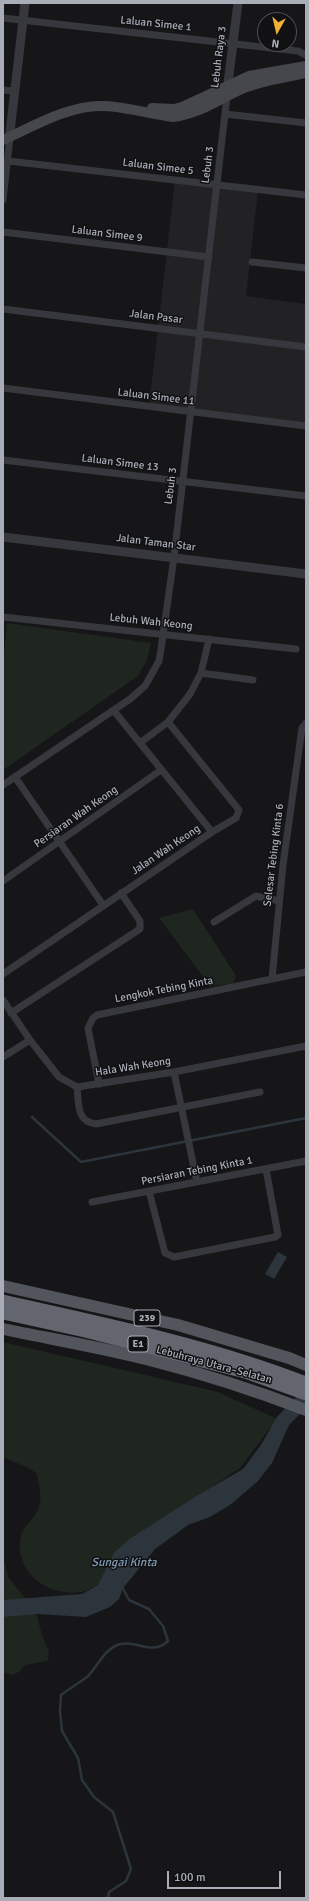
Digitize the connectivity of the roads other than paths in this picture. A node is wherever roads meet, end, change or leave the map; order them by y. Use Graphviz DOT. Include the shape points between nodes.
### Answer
graph roads {
  1 [pos="25,3"];
  2 [pos="238,3"];
  3 [pos="3,18"];
  4 [pos="23,20"];
  5 [pos="233,43"];
  6 [pos="306,56"];
  7 [pos="306,66"];
  8 [pos="306,73"];
  9 [pos="228,86"];
  10 [pos="3,90"];
  11 [pos="15,91"];
  12 [pos="227,96"];
  13 [pos="225,114"];
  14 [pos="306,123"];
  15 [pos="6,136"];
  16 [pos="8,161"];
  17 [pos="217,185"];
  18 [pos="306,195"];
  19 [pos="3,200"];
  20 [pos="3,232"];
  21 [pos="209,257"];
  22 [pos="252,262"];
  23 [pos="306,268"];
  24 [pos="3,309"];
  25 [pos="200,334"];
  26 [pos="306,347"];
  27 [pos="3,388"];
  28 [pos="190,413"];
  29 [pos="306,426"];
  30 [pos="3,460"];
  31 [pos="182,482"];
  32 [pos="306,496"];
  33 [pos="3,537"];
  34 [pos="174,557"];
  35 [pos="306,574"];
  36 [pos="3,617"];
  37 [pos="163,635"];
  38 [pos="209,640"];
  39 [pos="296,649"];
  40 [pos="201,673"];
  41 [pos="252,680"];
  42 [pos="114,711"];
  43 [pos="168,722"];
  44 [pos="306,723"];
  45 [pos="140,743"];
  46 [pos="161,770"];
  47 [pos="15,777"];
  48 [pos="3,785"];
  49 [pos="212,832"];
  50 [pos="60,842"];
  51 [pos="3,881"];
  52 [pos="121,893"];
  53 [pos="279,901"];
  54 [pos="103,905"];
  55 [pos="214,922"];
  56 [pos="306,972"];
  57 [pos="3,974"];
  58 [pos="272,979"];
  59 [pos="3,1000"];
  60 [pos="11,1013"];
  61 [pos="30,1040"];
  62 [pos="306,1046"];
  63 [pos="3,1057"];
  64 [pos="174,1072"];
  65 [pos="100,1084"];
  66 [pos="77,1087"];
  67 [pos="260,1092"];
  68 [pos="181,1107"];
  69 [pos="306,1161"];
  70 [pos="266,1169"];
  71 [pos="198,1182"];
  72 [pos="149,1191"];
  73 [pos="92,1202"];
  74 [pos="3,1286"];
  75 [pos="3,1302"];
  76 [pos="3,1313"];
  77 [pos="3,1329"];
  78 [pos="306,1365"];
  79 [pos="273,1375"];
  80 [pos="306,1382"];
  81 [pos="306,1394"];
  82 [pos="306,1410"];
  1 -- 4 [label="street"];
  2 -- 5 [label="street, Lebuh Raya 3"];
  3 -- 4 [label="street, Laluan Simee 1"];
  4 -- 5 [label="street, Laluan Simee 1"];
  4 -- 11 [label="street"];
  5 -- 6 [label="street, Laluan Simee 1" via="298,50"];
  5 -- 9 [label="street, Lebuh Raya 3"];
  7 -- 9 [label="main road" via="249,76"];
  8 -- 12 [label="main road" via="251,85"];
  9 -- 12 [label="street, Lebuh Raya 3"];
  9 -- 15 [label="main road" via="174,109 108,102 79,105"];
  10 -- 11 [label="street"];
  11 -- 15 [label="street"];
  12 -- 13 [label="street, Lebuh Raya 3"];
  12 -- 15 [label="main road" via="193,113 173,117 112,107 88,107"];
  13 -- 14 [label="street"];
  13 -- 17 [label="street, Lebuh 3"];
  15 -- 16 [label="street"];
  16 -- 17 [label="street, Laluan Simee 5"];
  16 -- 19 [label="street"];
  17 -- 18 [label="street, Laluan Simee 5"];
  17 -- 21 [label="street, Lebuh 3"];
  20 -- 21 [label="street, Laluan Simee 9"];
  21 -- 25 [label="street, Lebuh 3"];
  22 -- 23 [label="street"];
  24 -- 25 [label="street, Jalan Pasar"];
  25 -- 26 [label="street, Jalan Pasar"];
  25 -- 28 [label="street, Lebuh 3"];
  27 -- 28 [label="street, Laluan Simee 11"];
  28 -- 29 [label="street, Laluan Simee 11"];
  28 -- 31 [label="street, Lebuh 3"];
  30 -- 31 [label="street, Laluan Simee 13"];
  31 -- 32 [label="street, Laluan Simee 13"];
  31 -- 34 [label="street, Lebuh 3"];
  33 -- 34 [label="street, Jalan Taman Star"];
  34 -- 35 [label="street, Jalan Taman Star"];
  34 -- 37 [label="street, Lebuh 3"];
  36 -- 37 [label="street, Lebuh Wah Keong"];
  37 -- 38 [label="street, Lebuh Wah Keong"];
  37 -- 42 [label="street, Lebuh 3" via="159,661 145,686"];
  38 -- 39 [label="street, Lebuh Wah Keong"];
  38 -- 40 [label="street"];
  40 -- 41 [label="street"];
  40 -- 43 [label="street" via="190,694"];
  42 -- 45 [label="street, Jalan Wah Keong"];
  42 -- 47 [label="street, Lebuh 3"];
  43 -- 45 [label="street"];
  43 -- 49 [label="street" via="239,810 236,818"];
  44 -- 53 [label="street, Selesar Tebing Kinta 6" via="301,734"];
  45 -- 46 [label="street, Jalan Wah Keong"];
  46 -- 49 [label="street, Jalan Wah Keong"];
  46 -- 50 [label="street, Persiaran Wah Keong"];
  47 -- 48 [label="street, Lebuh 3"];
  47 -- 50 [label="street"];
  49 -- 52 [label="street, Jalan Wah Keong"];
  50 -- 51 [label="street, Persiaran Wah Keong"];
  50 -- 54 [label="street"];
  52 -- 54 [label="street, Jalan Wah Keong"];
  52 -- 60 [label="street" via="140,921 140,928"];
  53 -- 55 [label="street" via="256,896"];
  53 -- 58 [label="street, Selesar Tebing Kinta 6"];
  54 -- 57 [label="street, Jalan Wah Keong"];
  56 -- 58 [label="street, Lengkok Tebing Kinta"];
  58 -- 65 [label="street, Lengkok Tebing Kinta" via="97,1015 88,1028"];
  59 -- 60 [label="street"];
  60 -- 61 [label="street"];
  61 -- 63 [label="street"];
  61 -- 66 [label="street" via="59,1077"];
  62 -- 64 [label="street, Hala Wah Keong"];
  64 -- 65 [label="street, Hala Wah Keong"];
  64 -- 68 [label="street"];
  65 -- 66 [label="street, Hala Wah Keong"];
  66 -- 68 [label="street" via="80,1111 88,1123 96,1124"];
  67 -- 68 [label="street"];
  68 -- 71 [label="street"];
  69 -- 70 [label="street, Persiaran Tebing Kinta 1"];
  70 -- 71 [label="street, Persiaran Tebing Kinta 1"];
  70 -- 72 [label="street" via="278,1235 174,1257 165,1253"];
  71 -- 72 [label="street, Persiaran Tebing Kinta 1"];
  72 -- 73 [label="street, Persiaran Tebing Kinta 1"];
  74 -- 78 [label="main road, 239" via="178,1325"];
  75 -- 79 [label="highway, Lebuhraya Utara–Selatan / E1" via="116,1326 228,1356"];
  76 -- 79 [label="highway, Lebuhraya Utara–Selatan / E1" via="85,1330 245,1372"];
  77 -- 82 [label="main road" via="145,1359 266,1395"];
  79 -- 80 [label="highway, Lebuhraya Utara–Selatan / E1"];
  79 -- 81 [label="highway, Lebuhraya Utara–Selatan / E1"];
}
